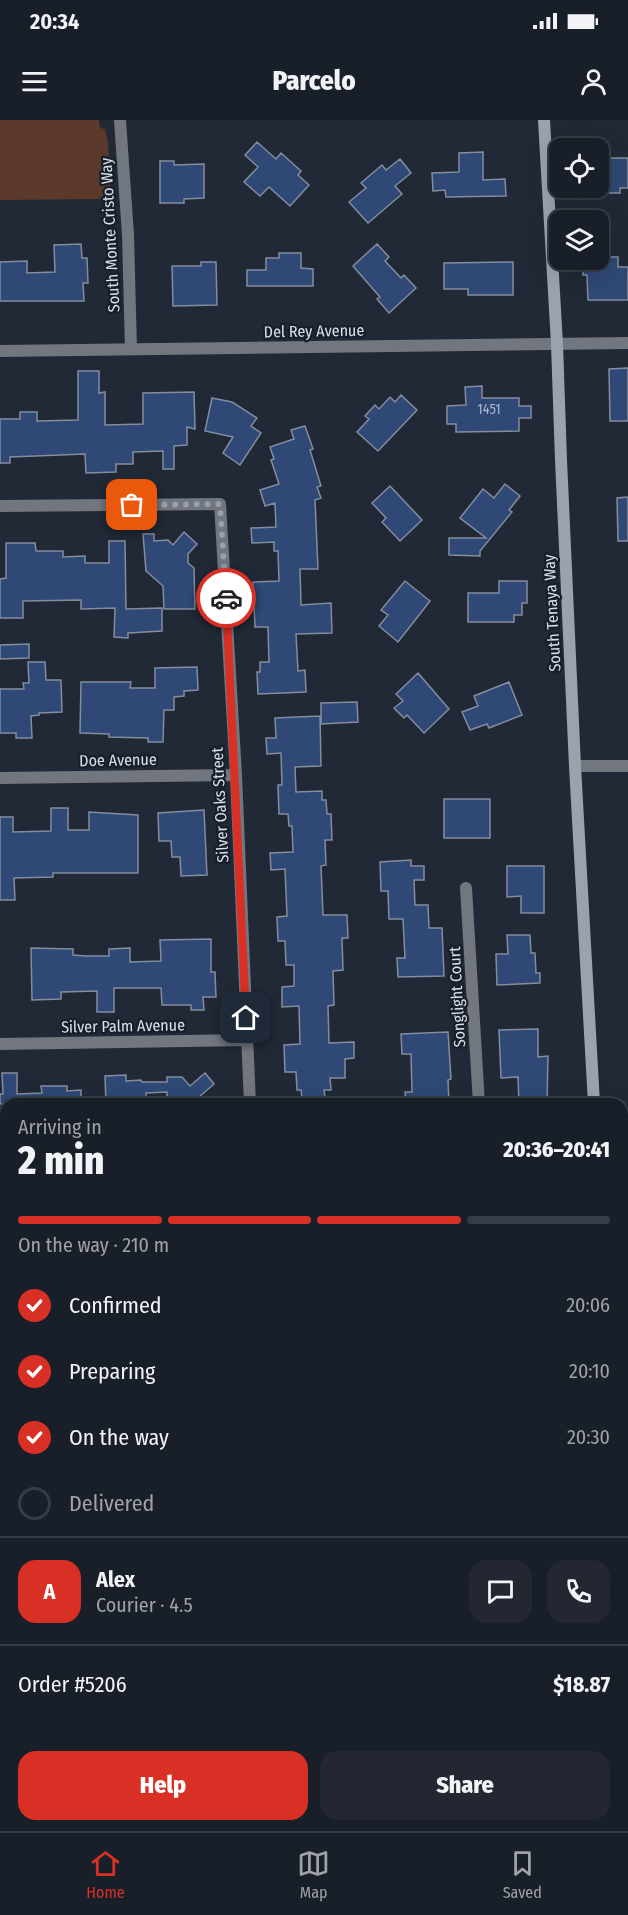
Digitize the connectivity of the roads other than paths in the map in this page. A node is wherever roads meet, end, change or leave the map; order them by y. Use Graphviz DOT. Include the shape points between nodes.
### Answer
graph roads {
  1 [pos="120,120"];
  2 [pos="544,120"];
  3 [pos="628,343"];
  4 [pos="557,344"];
  5 [pos="131,350"];
  6 [pos="0,351"];
  7 [pos="0,506"];
  8 [pos="575,766"];
  9 [pos="628,766"];
  10 [pos="236,775"];
  11 [pos="0,778"];
  12 [pos="466,888"];
  13 [pos="248,1040"];
  14 [pos="0,1044"];
  15 [pos="250,1098"];
  16 [pos="479,1098"];
  17 [pos="594,1098"];
  1 -- 5 [label="street, South Monte Cristo Way"];
  2 -- 4 [label="street, South Tenaya Way"];
  3 -- 4 [label="street, Del Rey Avenue"];
  4 -- 5 [label="street, Del Rey Avenue"];
  4 -- 8 [label="street, South Tenaya Way"];
  5 -- 6 [label="street, Del Rey Avenue"];
  7 -- 10 [label="street, Silver Oaks Street" via="220,504"];
  8 -- 9 [label="street"];
  8 -- 17 [label="street, South Tenaya Way"];
  10 -- 11 [label="street, Doe Avenue"];
  10 -- 13 [label="street, Silver Oaks Street"];
  12 -- 16 [label="street, Songlight Court"];
  13 -- 14 [label="street, Silver Palm Avenue"];
  13 -- 15 [label="street, Silver Oaks Street"];
}
